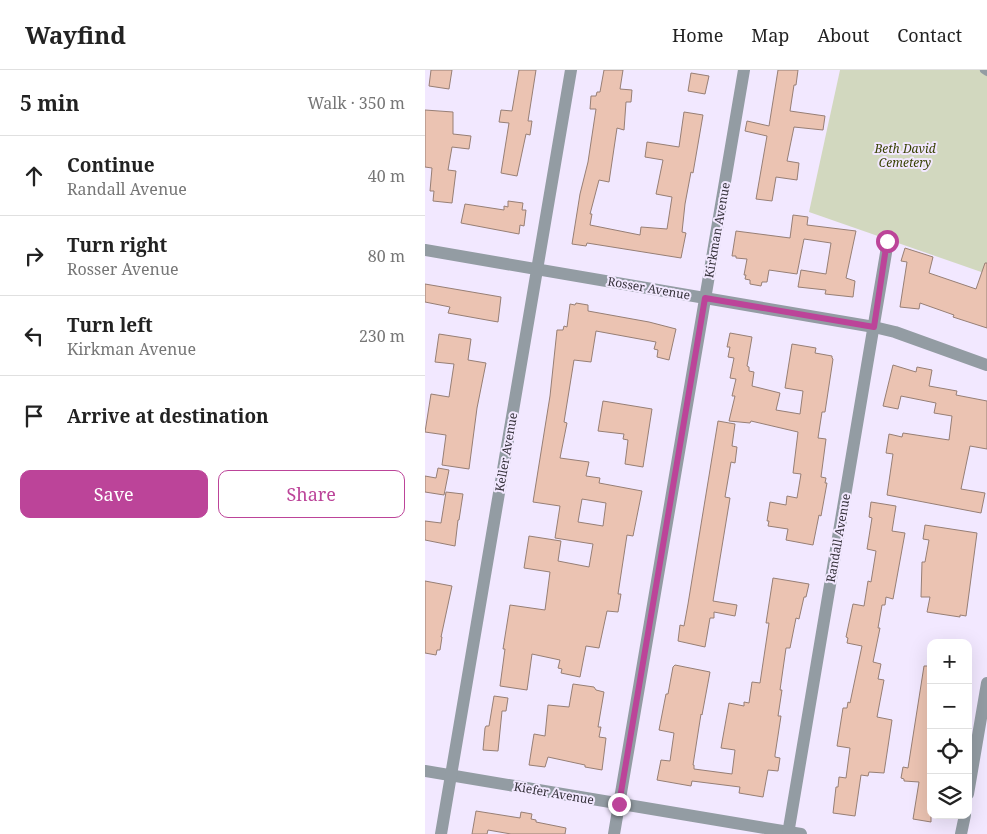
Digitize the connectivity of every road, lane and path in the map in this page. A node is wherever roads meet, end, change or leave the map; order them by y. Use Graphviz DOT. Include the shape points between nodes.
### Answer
graph roads {
  1 [pos="571,70"];
  2 [pos="744,70"];
  3 [pos="887,241"];
  4 [pos="425,250"];
  5 [pos="537,269"];
  6 [pos="705,298"];
  7 [pos="874,327"];
  8 [pos="987,365"];
  9 [pos="987,683"];
  10 [pos="425,771"];
  11 [pos="971,774"];
  12 [pos="451,775"];
  13 [pos="619,804"];
  14 [pos="964,819"];
  15 [pos="792,833"];
  16 [pos="441,834"];
  17 [pos="614,834"];
  18 [pos="961,834"];
  1 -- 5 [label="street, Keller Avenue"];
  2 -- 6 [label="street, Kirkman Avenue"];
  3 -- 7 [label="street, Randall Avenue"];
  4 -- 5 [label="street, Rosser Avenue"];
  5 -- 6 [label="street, Rosser Avenue"];
  5 -- 12 [label="street, Keller Avenue"];
  6 -- 7 [label="street, Rosser Avenue"];
  6 -- 13 [label="street, Kirkman Avenue"];
  7 -- 8 [label="street, Rosser Avenue"];
  7 -- 15 [label="street, Randall Avenue"];
  9 -- 11 [label="street"];
  10 -- 12 [label="street, Kiefer Avenue"];
  12 -- 13 [label="street, Kiefer Avenue"];
  12 -- 16 [label="street, Keller Avenue"];
  13 -- 15 [label="street, Kiefer Avenue"];
  13 -- 17 [label="street, Kirkman Avenue"];
  14 -- 18 [label="street"];
}
